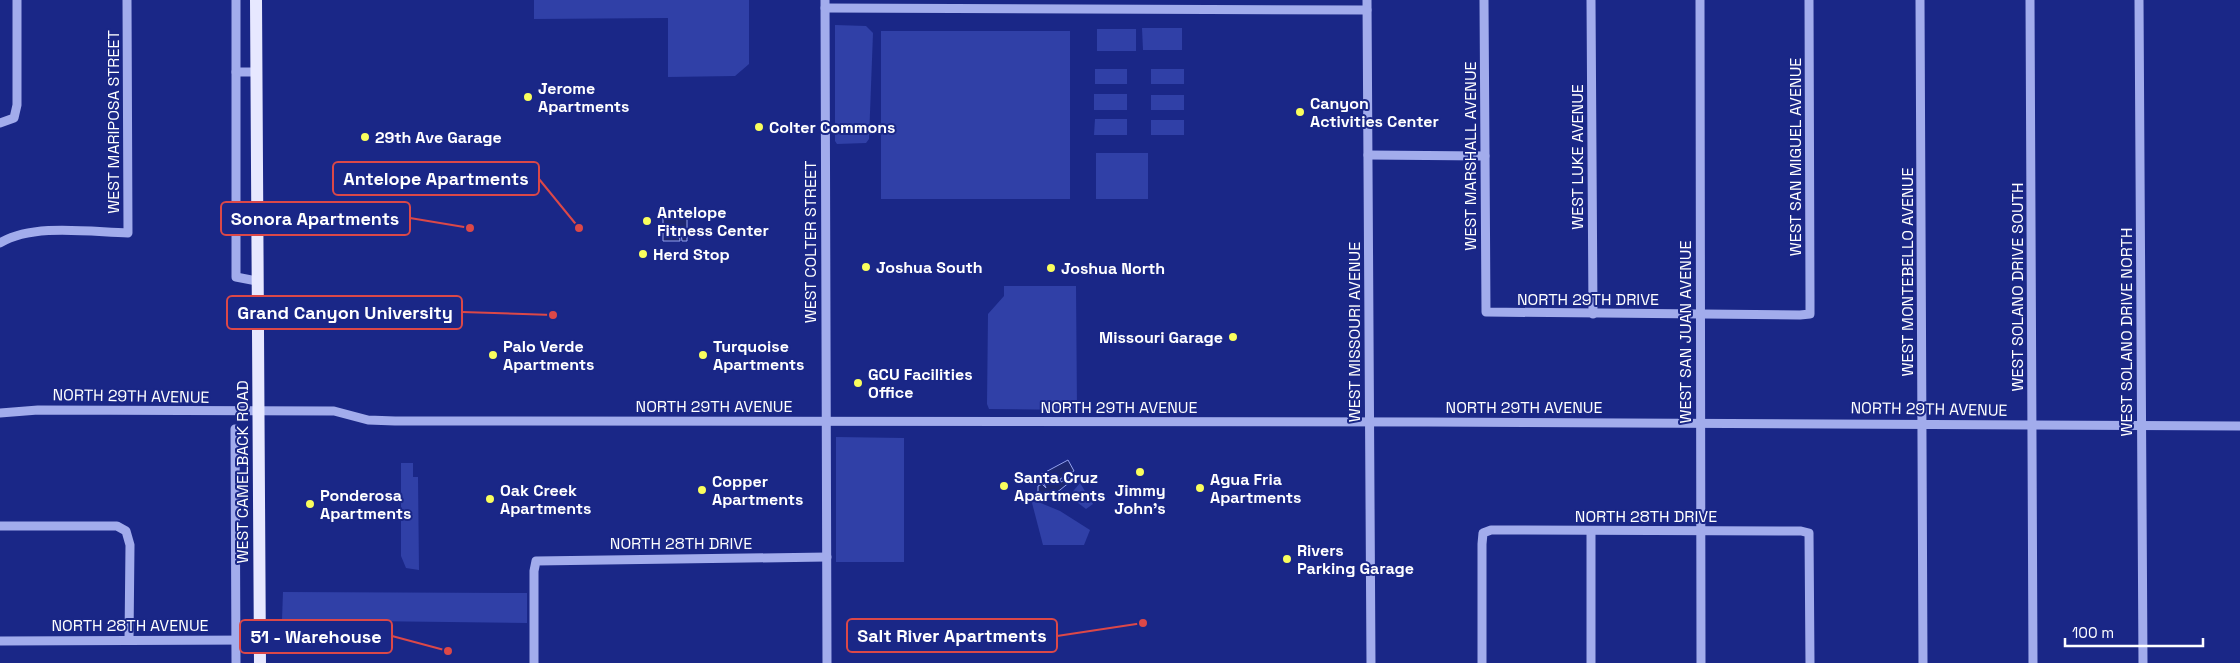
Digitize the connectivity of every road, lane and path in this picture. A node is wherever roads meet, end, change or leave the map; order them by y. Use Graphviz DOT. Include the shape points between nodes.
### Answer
graph roads {
  1 [pos="17,0"];
  2 [pos="128,0"];
  3 [pos="236,0"];
  4 [pos="256,0"];
  5 [pos="1367,0"];
  6 [pos="1484,0"];
  7 [pos="1591,0"];
  8 [pos="1700,0"];
  9 [pos="1809,0"];
  10 [pos="1920,0"];
  11 [pos="2030,0"];
  12 [pos="2139,0"];
  13 [pos="825,4"];
  14 [pos="1367,10"];
  15 [pos="236,72"];
  16 [pos="256,72"];
  17 [pos="0,123"];
  18 [pos="1368,155"];
  19 [pos="1485,156"];
  20 [pos="0,243"];
  21 [pos="257,281"];
  22 [pos="1486,312"];
  23 [pos="1593,314"];
  24 [pos="1699,314"];
  25 [pos="1810,314"];
  26 [pos="0,412"];
  27 [pos="258,412"];
  28 [pos="826,421"];
  29 [pos="1370,422"];
  30 [pos="1700,423"];
  31 [pos="1922,424"];
  32 [pos="2032,425"];
  33 [pos="2141,426"];
  34 [pos="2240,426"];
  35 [pos="235,429"];
  36 [pos="0,526"];
  37 [pos="1591,531"];
  38 [pos="1702,531"];
  39 [pos="827,557"];
  40 [pos="129,639"];
  41 [pos="236,640"];
  42 [pos="260,640"];
  43 [pos="0,641"];
  44 [pos="236,663"];
  45 [pos="260,663"];
  46 [pos="534,663"];
  47 [pos="827,663"];
  48 [pos="1371,663"];
  49 [pos="1482,663"];
  50 [pos="1591,663"];
  51 [pos="1701,663"];
  52 [pos="1810,663"];
  53 [pos="1923,663"];
  54 [pos="2033,663"];
  55 [pos="2143,663"];
  1 -- 17 [label="street" via="17,105 14,118"];
  2 -- 20 [label="street, WEST MARIPOSA STREET" via="128,233 34,232"];
  3 -- 15 [label="street"];
  4 -- 16 [label="main road, WEST CAMELBACK ROAD"];
  5 -- 14 [label="street, WEST MISSOURI AVENUE"];
  6 -- 19 [label="street, WEST MARSHALL AVENUE"];
  7 -- 23 [label="street, WEST LUKE AVENUE"];
  8 -- 24 [label="street, WEST SAN JUAN AVENUE"];
  9 -- 25 [label="street, WEST SAN MIGUEL AVENUE"];
  10 -- 31 [label="street, WEST MONTEBELLO AVENUE"];
  11 -- 32 [label="street, WEST SOLANO DRIVE SOUTH"];
  12 -- 33 [label="street, WEST SOLANO DRIVE NORTH"];
  13 -- 14 [label="street"];
  13 -- 28 [label="street, WEST COLTER STREET"];
  14 -- 18 [label="street, WEST MISSOURI AVENUE"];
  15 -- 16 [label="street"];
  15 -- 21 [label="street" via="236,277"];
  16 -- 21 [label="main road, WEST CAMELBACK ROAD"];
  18 -- 19 [label="street"];
  18 -- 29 [label="street, WEST MISSOURI AVENUE"];
  19 -- 22 [label="street, WEST MARSHALL AVENUE"];
  21 -- 27 [label="main road, WEST CAMELBACK ROAD"];
  22 -- 23 [label="street, NORTH 29TH DRIVE"];
  23 -- 24 [label="street, NORTH 29TH DRIVE"];
  24 -- 25 [label="street, NORTH 29TH DRIVE"];
  24 -- 30 [label="street, WEST SAN JUAN AVENUE"];
  26 -- 27 [label="street, NORTH 29TH AVENUE"];
  27 -- 28 [label="street, NORTH 29TH AVENUE" via="334,411 368,420"];
  27 -- 42 [label="main road, WEST CAMELBACK ROAD"];
  28 -- 29 [label="street, NORTH 29TH AVENUE"];
  28 -- 39 [label="street, WEST COLTER STREET"];
  29 -- 30 [label="street, NORTH 29TH AVENUE"];
  29 -- 48 [label="street, WEST MISSOURI AVENUE"];
  30 -- 31 [label="street, NORTH 29TH AVENUE"];
  30 -- 38 [label="street, WEST SAN JUAN AVENUE"];
  31 -- 32 [label="street, NORTH 29TH AVENUE"];
  31 -- 53 [label="street, WEST MONTEBELLO AVENUE"];
  32 -- 33 [label="street, NORTH 29TH AVENUE"];
  32 -- 54 [label="street, WEST SOLANO DRIVE SOUTH"];
  33 -- 34 [label="street, NORTH 29TH AVENUE"];
  33 -- 55 [label="street, WEST SOLANO DRIVE NORTH"];
  35 -- 41 [label="street, WEST CAMELBACK ROAD"];
  36 -- 40 [label="street" via="117,526 126,531 130,545"];
  37 -- 38 [label="street, NORTH 28TH DRIVE"];
  37 -- 49 [label="street, NORTH 28TH DRIVE" via="1491,530 1483,533"];
  37 -- 50 [label="street"];
  38 -- 51 [label="street, WEST SAN JUAN AVENUE"];
  38 -- 52 [label="street, NORTH 28TH DRIVE" via="1809,533"];
  39 -- 46 [label="street, NORTH 28TH DRIVE" via="536,561"];
  39 -- 47 [label="street, WEST COLTER STREET"];
  40 -- 41 [label="street, NORTH 28TH AVENUE"];
  40 -- 43 [label="street, NORTH 28TH AVENUE"];
  41 -- 42 [label="street, NORTH 28TH AVENUE"];
  41 -- 44 [label="street, WEST CAMELBACK ROAD"];
  42 -- 45 [label="main road, WEST CAMELBACK ROAD"];
}
